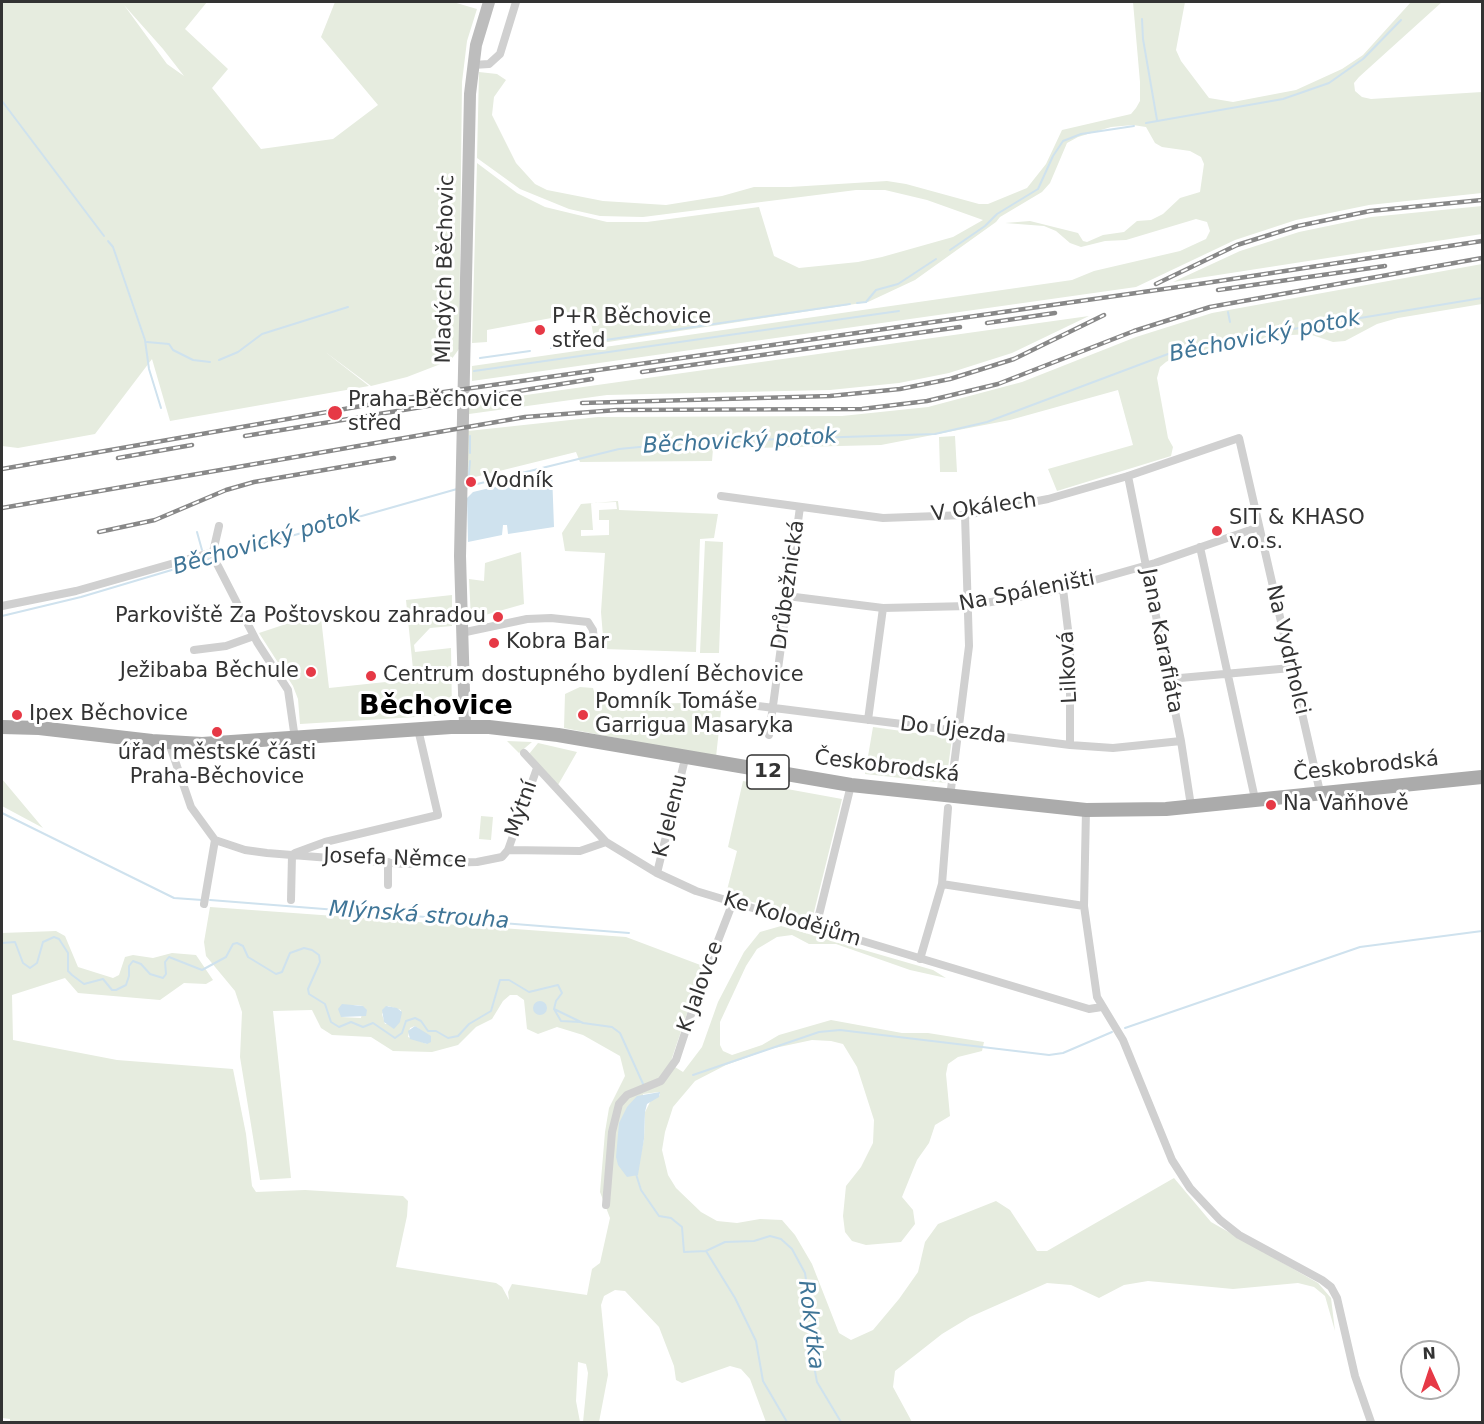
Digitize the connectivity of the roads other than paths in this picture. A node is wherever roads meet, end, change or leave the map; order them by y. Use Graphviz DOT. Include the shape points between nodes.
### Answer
graph roads {
  1 [pos="489,2"];
  2 [pos="516,2"];
  3 [pos="473,65"];
  4 [pos="1239,438"];
  5 [pos="1128,476"];
  6 [pos="722,495"];
  7 [pos="800,507"];
  8 [pos="965,515"];
  9 [pos="219,526"];
  10 [pos="1259,527"];
  11 [pos="1200,547"];
  12 [pos="215,556"];
  13 [pos="1146,566"];
  14 [pos="1063,589"];
  15 [pos="788,596"];
  16 [pos="2,606"];
  17 [pos="969,606"];
  18 [pos="883,608"];
  19 [pos="461,633"];
  20 [pos="254,636"];
  21 [pos="594,640"];
  22 [pos="194,650"];
  23 [pos="1291,668"];
  24 [pos="1228,674"];
  25 [pos="1168,679"];
  26 [pos="726,702"];
  27 [pos="772,707"];
  28 [pos="868,720"];
  29 [pos="465,726"];
  30 [pos="2,727"];
  31 [pos="418,729"];
  32 [pos="958,732"];
  33 [pos="769,735"];
  34 [pos="295,739"];
  35 [pos="1181,741"];
  36 [pos="170,743"];
  37 [pos="1070,745"];
  38 [pos="524,753"];
  39 [pos="685,759"];
  40 [pos="537,768"];
  41 [pos="1482,777"];
  42 [pos="851,785"];
  43 [pos="1320,792"];
  44 [pos="1255,799"];
  45 [pos="949,803"];
  46 [pos="1191,806"];
  47 [pos="1086,810"];
  48 [pos="215,840"];
  49 [pos="606,842"];
  50 [pos="508,850"];
  51 [pos="292,855"];
  52 [pos="388,862"];
  53 [pos="657,873"];
  54 [pos="942,884"];
  55 [pos="388,885"];
  56 [pos="291,900"];
  57 [pos="733,902"];
  58 [pos="204,904"];
  59 [pos="1084,906"];
  60 [pos="816,927"];
  61 [pos="920,959"];
  62 [pos="1102,1007"];
  63 [pos="606,1205"];
  64 [pos="1371,1422"];
  1 -- 3 [label="street, Mladých Běchovic"];
  2 -- 3 [label="street" via="500,54 489,64"];
  3 -- 19 [label="street, Mladých Běchovic" via="461,487"];
  4 -- 5 [label="street, V Okálech"];
  4 -- 10 [label="street, Na Vydrholci"];
  5 -- 8 [label="street, V Okálech" via="1047,499"];
  5 -- 13 [label="street, Jana Karafiáta"];
  6 -- 7 [label="street, V Okálech"];
  7 -- 8 [label="street, V Okálech" via="883,518"];
  7 -- 15 [label="street, Drůbežnická"];
  8 -- 17 [label="street"];
  9 -- 12 [label="street"];
  10 -- 11 [label="street, Na Spáleništi"];
  10 -- 23 [label="street, Na Vydrholci"];
  11 -- 13 [label="street, Na Spáleništi"];
  11 -- 24 [label="street"];
  12 -- 16 [label="street"];
  12 -- 20 [label="street"];
  13 -- 14 [label="street, Na Spáleništi"];
  13 -- 25 [label="street, Jana Karafiáta"];
  14 -- 17 [label="street, Na Spáleništi"];
  14 -- 37 [label="street, Lilková" via="1070,646"];
  15 -- 18 [label="street, Na Spáleništi"];
  15 -- 27 [label="street, Drůbežnická"];
  17 -- 18 [label="street, Na Spáleništi"];
  17 -- 32 [label="street" via="969,646"];
  18 -- 28 [label="street"];
  19 -- 21 [label="street" via="527,619 569,619 588,622"];
  19 -- 29 [label="street, Mladých Běchovic"];
  20 -- 22 [label="street" via="226,646"];
  20 -- 34 [label="street" via="288,690"];
  23 -- 24 [label="street"];
  23 -- 43 [label="street, Na Vydrholci"];
  24 -- 25 [label="street"];
  24 -- 44 [label="street"];
  25 -- 35 [label="street, Jana Karafiáta"];
  26 -- 27 [label="street, Do Újezda"];
  27 -- 28 [label="street, Do Újezda"];
  27 -- 33 [label="street, Drůbežnická"];
  28 -- 32 [label="street, Do Újezda"];
  29 -- 31 [label="main road, Českobrodská / 12"];
  29 -- 39 [label="main road, Českobrodská / 12" via="558,735"];
  30 -- 36 [label="main road, Českobrodská / 12"];
  31 -- 34 [label="main road, Českobrodská / 12"];
  31 -- 51 [label="street" via="438,815 326,842"];
  32 -- 37 [label="street, Do Újezda"];
  32 -- 45 [label="street"];
  34 -- 36 [label="main road, Českobrodská / 12"];
  35 -- 37 [label="street, Do Újezda" via="1113,748"];
  35 -- 46 [label="street, Jana Karafiáta"];
  36 -- 48 [label="street" via="191,807"];
  38 -- 40 [label="street, Ke Kolodějům"];
  39 -- 42 [label="main road, Českobrodská / 12"];
  39 -- 53 [label="street, K Jelenu"];
  40 -- 49 [label="street, Ke Kolodějům"];
  40 -- 50 [label="street, Mýtní"];
  41 -- 43 [label="main road, Českobrodská / 12"];
  42 -- 45 [label="main road, Českobrodská / 12"];
  42 -- 60 [label="street"];
  43 -- 44 [label="main road, Českobrodská / 12"];
  44 -- 46 [label="main road, Českobrodská / 12"];
  45 -- 47 [label="main road, Českobrodská / 12"];
  45 -- 54 [label="street"];
  46 -- 47 [label="main road, Českobrodská / 12"];
  47 -- 59 [label="street"];
  48 -- 51 [label="street, Josefa Němce" via="245,850"];
  48 -- 58 [label="street"];
  49 -- 50 [label="street, Josefa Němce" via="580,851"];
  49 -- 53 [label="street, Ke Kolodějům"];
  50 -- 52 [label="street, Josefa Němce" via="502,857 477,862"];
  51 -- 52 [label="street, Josefa Němce"];
  51 -- 56 [label="street"];
  52 -- 55 [label="street"];
  53 -- 57 [label="street, Ke Kolodějům"];
  54 -- 59 [label="street"];
  54 -- 61 [label="street"];
  57 -- 60 [label="street, Ke Kolodějům"];
  57 -- 63 [label="street, K Jalovce" via="669,1072 650,1088 622,1099 616,1110"];
  59 -- 62 [label="street" via="1097,997"];
  60 -- 61 [label="street, Ke Kolodějům"];
  61 -- 62 [label="street, Ke Kolodějům" via="1089,1009"];
  62 -- 64 [label="street" via="1123,1040 1172,1160 1204,1206 1239,1235 1331,1287"];
}
